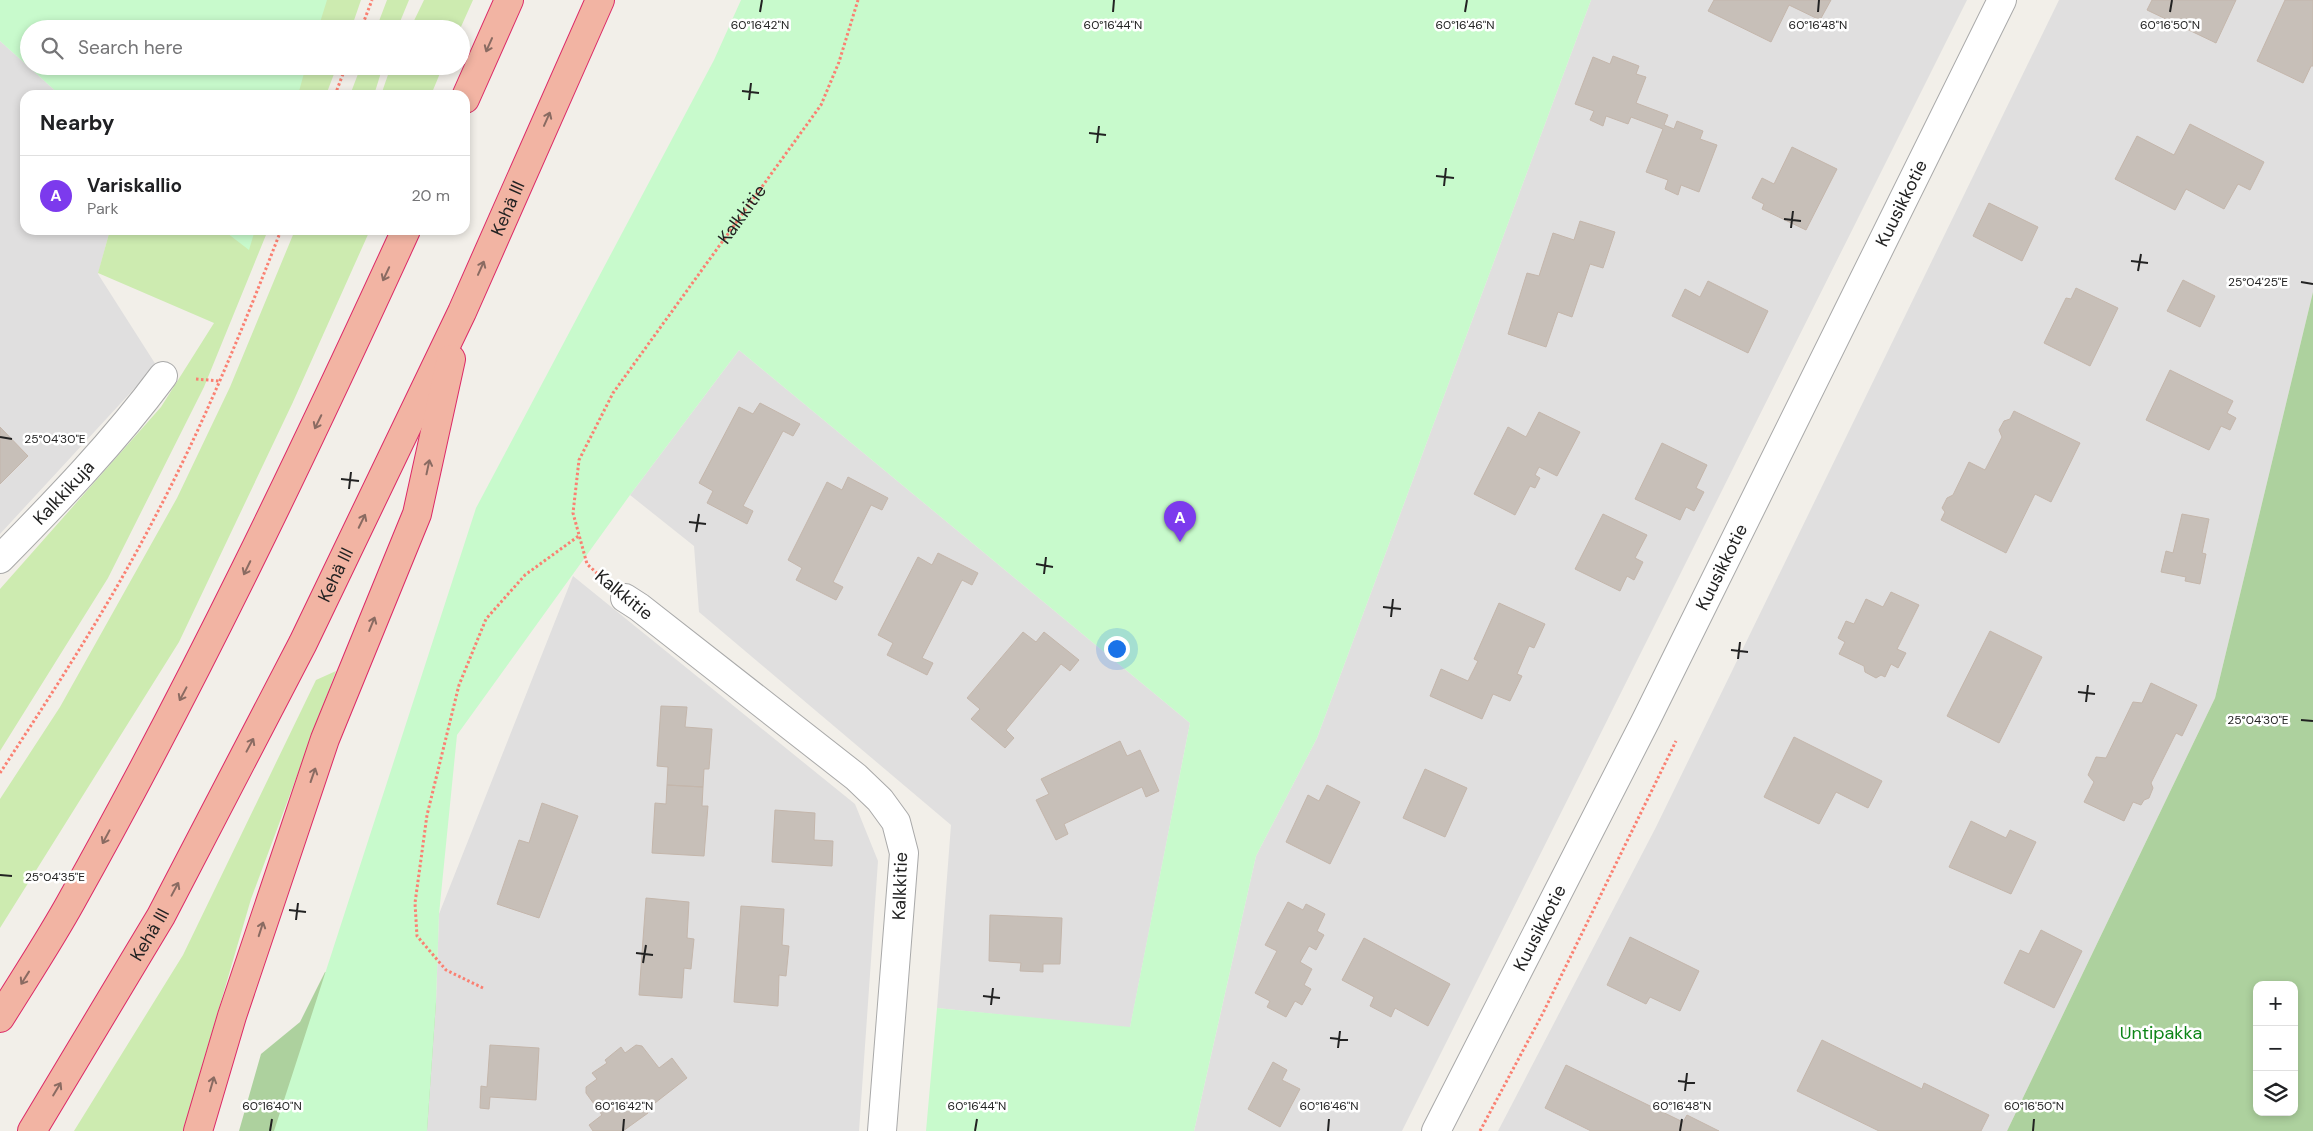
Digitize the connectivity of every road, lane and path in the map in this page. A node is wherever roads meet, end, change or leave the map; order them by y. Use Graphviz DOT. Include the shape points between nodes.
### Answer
graph roads {
  1 [pos="372,0"];
  2 [pos="509,0"];
  3 [pos="600,0"];
  4 [pos="858,0"];
  5 [pos="2002,0"];
  6 [pos="364,20"];
  7 [pos="343,75"];
  8 [pos="337,90"];
  9 [pos="469,90"];
  10 [pos="280,235"];
  11 [pos="404,235"];
  12 [pos="462,312"];
  13 [pos="163,376"];
  14 [pos="580,536"];
  15 [pos="0,559"];
  16 [pos="625,598"];
  17 [pos="0,773"];
  18 [pos="483,988"];
  19 [pos="0,1018"];
  20 [pos="32,1131"];
  21 [pos="198,1131"];
  22 [pos="882,1131"];
  23 [pos="1436,1131"];
  1 -- 6 [label="path"];
  2 -- 9 [label="highway, one-way"];
  12 -- 3 [label="highway, Kehä III, one-way"];
  4 -- 14 [label="path, Kalkkitie" via="839,62 821,105 613,393 579,460 573,513"];
  5 -- 23 [label="street, Kuusikkotie" via="1642,728"];
  7 -- 8 [label="path"];
  10 -- 17 [label="path" via="219,381 156,517 73,661"];
  11 -- 19 [label="highway, one-way" via="320,418 206,651 71,902"];
  20 -- 12 [label="highway, Kehä III, one-way" via="166,907 303,643"];
  21 -- 12 [label="highway, one-way" via="232,1016 325,739 417,514"];
  13 -- 15 [label="street, Kalkkikuja" via="83,474"];
  14 -- 16 [label="path, Kalkkitie" via="587,564"];
  14 -- 18 [label="path" via="524,575 486,620 459,684 427,815 415,903 417,936 446,970"];
  16 -- 22 [label="street, Kalkkitie" via="856,777 880,800 896,822 904,862"];
}
